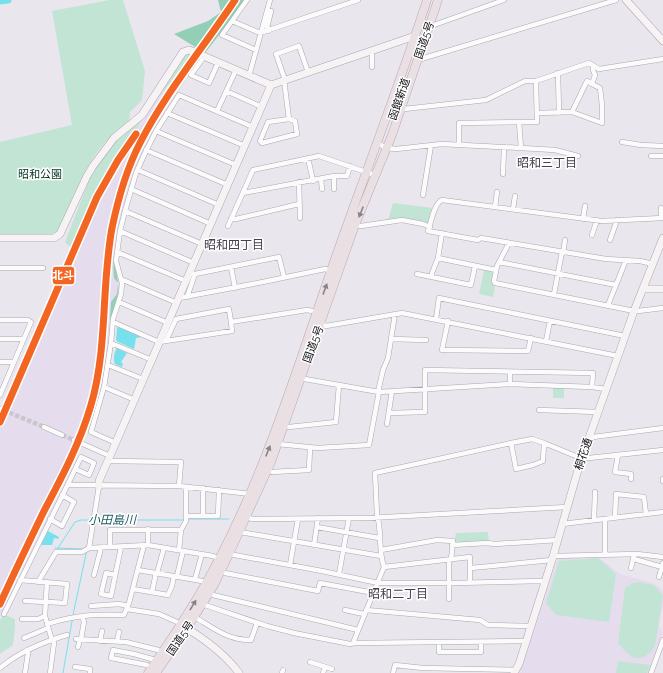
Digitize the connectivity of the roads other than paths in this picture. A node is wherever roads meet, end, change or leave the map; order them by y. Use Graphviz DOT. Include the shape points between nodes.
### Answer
graph roads {
  1 [pos="247,0"];
  2 [pos="270,0"];
  3 [pos="358,0"];
  4 [pos="427,0"];
  5 [pos="433,0"];
  6 [pos="438,0"];
  7 [pos="504,0"];
  8 [pos="616,0"];
  9 [pos="626,0"];
  10 [pos="271,11"];
  11 [pos="232,21"];
  12 [pos="429,25"];
  13 [pos="268,31"];
  14 [pos="260,33"];
  15 [pos="415,36"];
  16 [pos="663,41"];
  17 [pos="256,50"];
  18 [pos="370,51"];
  19 [pos="204,57"];
  20 [pos="421,59"];
  21 [pos="663,59"];
  22 [pos="218,62"];
  23 [pos="593,66"];
  24 [pos="372,67"];
  25 [pos="236,70"];
  26 [pos="308,72"];
  27 [pos="558,73"];
  28 [pos="249,76"];
  29 [pos="284,80"];
  30 [pos="536,80"];
  31 [pos="592,84"];
  32 [pos="271,85"];
  33 [pos="226,91"];
  34 [pos="262,106"];
  35 [pos="396,107"];
  36 [pos="218,112"];
  37 [pos="559,112"];
  38 [pos="572,112"];
  39 [pos="167,113"];
  40 [pos="537,113"];
  41 [pos="289,119"];
  42 [pos="519,122"];
  43 [pos="253,127"];
  44 [pos="156,131"];
  45 [pos="622,142"];
  46 [pos="431,145"];
  47 [pos="245,146"];
  48 [pos="384,146"];
  49 [pos="459,146"];
  50 [pos="663,146"];
  51 [pos="504,147"];
  52 [pos="521,148"];
  53 [pos="146,150"];
  54 [pos="578,156"];
  55 [pos="651,156"];
  56 [pos="663,156"];
  57 [pos="308,158"];
  58 [pos="236,166"];
  59 [pos="350,166"];
  60 [pos="138,170"];
  61 [pos="367,172"];
  62 [pos="503,174"];
  63 [pos="375,175"];
  64 [pos="334,176"];
  65 [pos="321,179"];
  66 [pos="313,181"];
  67 [pos="299,182"];
  68 [pos="228,185"];
  69 [pos="131,189"];
  70 [pos="322,189"];
  71 [pos="334,189"];
  72 [pos="497,192"];
  73 [pos="242,193"];
  74 [pos="423,195"];
  75 [pos="515,196"];
  76 [pos="299,204"];
  77 [pos="219,205"];
  78 [pos="585,206"];
  79 [pos="495,207"];
  80 [pos="661,208"];
  81 [pos="125,210"];
  82 [pos="513,210"];
  83 [pos="300,218"];
  84 [pos="662,218"];
  85 [pos="231,219"];
  86 [pos="583,219"];
  87 [pos="597,220"];
  88 [pos="617,220"];
  89 [pos="211,224"];
  90 [pos="355,225"];
  91 [pos="228,226"];
  92 [pos="430,227"];
  93 [pos="120,231"];
  94 [pos="442,233"];
  95 [pos="592,235"];
  96 [pos="0,238"];
  97 [pos="663,238"];
  98 [pos="565,240"];
  99 [pos="610,240"];
  100 [pos="509,243"];
  101 [pos="202,244"];
  102 [pos="117,252"];
  103 [pos="563,252"];
  104 [pos="438,258"];
  105 [pos="626,260"];
  106 [pos="499,262"];
  107 [pos="194,263"];
  108 [pos="653,264"];
  109 [pos="475,266"];
  110 [pos="231,267"];
  111 [pos="0,268"];
  112 [pos="43,268"];
  113 [pos="496,270"];
  114 [pos="335,271"];
  115 [pos="192,274"];
  116 [pos="417,274"];
  117 [pos="558,274"];
  118 [pos="284,277"];
  119 [pos="432,277"];
  120 [pos="121,279"];
  121 [pos="186,281"];
  122 [pos="616,285"];
  123 [pos="235,288"];
  124 [pos="643,289"];
  125 [pos="663,289"];
  126 [pos="554,294"];
  127 [pos="186,297"];
  128 [pos="178,300"];
  129 [pos="119,302"];
  130 [pos="608,305"];
  131 [pos="663,308"];
  132 [pos="636,311"];
  133 [pos="317,312"];
  134 [pos="395,314"];
  135 [pos="436,319"];
  136 [pos="0,320"];
  137 [pos="171,320"];
  138 [pos="448,321"];
  139 [pos="550,321"];
  140 [pos="112,322"];
  141 [pos="231,322"];
  142 [pos="320,324"];
  143 [pos="625,336"];
  144 [pos="531,338"];
  145 [pos="0,339"];
  146 [pos="391,339"];
  147 [pos="23,340"];
  148 [pos="426,340"];
  149 [pos="546,341"];
  150 [pos="163,342"];
  151 [pos="111,343"];
  152 [pos="618,356"];
  153 [pos="152,360"];
  154 [pos="0,362"];
  155 [pos="14,362"];
  156 [pos="108,365"];
  157 [pos="510,372"];
  158 [pos="298,377"];
  159 [pos="143,379"];
  160 [pos="510,384"];
  161 [pos="339,385"];
  162 [pos="104,387"];
  163 [pos="592,387"];
  164 [pos="424,389"];
  165 [pos="606,389"];
  166 [pos="392,391"];
  167 [pos="1,392"];
  168 [pos="379,392"];
  169 [pos="134,400"];
  170 [pos="539,410"];
  171 [pos="598,412"];
  172 [pos="389,413"];
  173 [pos="387,424"];
  174 [pos="44,427"];
  175 [pos="289,427"];
  176 [pos="663,428"];
  177 [pos="62,435"];
  178 [pos="593,436"];
  179 [pos="74,440"];
  180 [pos="116,443"];
  181 [pos="510,443"];
  182 [pos="544,443"];
  183 [pos="278,444"];
  184 [pos="310,448"];
  185 [pos="663,450"];
  186 [pos="618,455"];
  187 [pos="581,458"];
  188 [pos="109,459"];
  189 [pos="75,469"];
  190 [pos="272,472"];
  191 [pos="631,478"];
  192 [pos="68,484"];
  193 [pos="99,486"];
  194 [pos="179,486"];
  195 [pos="186,487"];
  196 [pos="203,488"];
  197 [pos="218,490"];
  198 [pos="595,492"];
  199 [pos="254,494"];
  200 [pos="62,495"];
  201 [pos="567,507"];
  202 [pos="663,512"];
  203 [pos="646,514"];
  204 [pos="186,516"];
  205 [pos="203,516"];
  206 [pos="243,516"];
  207 [pos="378,517"];
  208 [pos="298,518"];
  209 [pos="318,518"];
  210 [pos="349,518"];
  211 [pos="615,518"];
  212 [pos="50,519"];
  213 [pos="605,519"];
  214 [pos="594,520"];
  215 [pos="562,524"];
  216 [pos="317,527"];
  217 [pos="148,529"];
  218 [pos="181,530"];
  219 [pos="240,532"];
  220 [pos="346,532"];
  221 [pos="379,538"];
  222 [pos="558,540"];
  223 [pos="294,542"];
  224 [pos="146,545"];
  225 [pos="314,545"];
  226 [pos="452,545"];
  227 [pos="110,547"];
  228 [pos="121,547"];
  229 [pos="101,548"];
  230 [pos="164,548"];
  231 [pos="86,550"];
  232 [pos="343,550"];
  233 [pos="381,550"];
  234 [pos="181,551"];
  235 [pos="202,554"];
  236 [pos="229,554"];
  237 [pos="605,555"];
  238 [pos="381,556"];
  239 [pos="634,556"];
  240 [pos="663,557"];
  241 [pos="553,558"];
  242 [pos="219,560"];
  243 [pos="450,560"];
  244 [pos="662,565"];
  245 [pos="290,566"];
  246 [pos="384,567"];
  247 [pos="471,568"];
  248 [pos="631,568"];
  249 [pos="138,570"];
  250 [pos="157,573"];
  251 [pos="225,573"];
  252 [pos="339,574"];
  253 [pos="94,575"];
  254 [pos="115,575"];
  255 [pos="175,576"];
  256 [pos="659,577"];
  257 [pos="195,579"];
  258 [pos="20,580"];
  259 [pos="202,581"];
  260 [pos="38,582"];
  261 [pos="47,582"];
  262 [pos="470,582"];
  263 [pos="545,582"];
  264 [pos="378,583"];
  265 [pos="449,583"];
  266 [pos="133,589"];
  267 [pos="152,592"];
  268 [pos="374,593"];
  269 [pos="213,596"];
  270 [pos="449,599"];
  271 [pos="25,601"];
  272 [pos="46,602"];
  273 [pos="202,604"];
  274 [pos="91,606"];
  275 [pos="127,608"];
  276 [pos="346,610"];
  277 [pos="365,612"];
  278 [pos="4,614"];
  279 [pos="45,616"];
  280 [pos="82,616"];
  281 [pos="22,619"];
  282 [pos="198,620"];
  283 [pos="257,623"];
  284 [pos="181,625"];
  285 [pos="48,626"];
  286 [pos="531,626"];
  287 [pos="102,630"];
  288 [pos="358,630"];
  289 [pos="119,632"];
  290 [pos="67,635"];
  291 [pos="24,638"];
  292 [pos="79,639"];
  293 [pos="52,640"];
  294 [pos="663,640"];
  295 [pos="100,641"];
  296 [pos="117,641"];
  297 [pos="526,641"];
  298 [pos="439,642"];
  299 [pos="481,642"];
  300 [pos="353,643"];
  301 [pos="78,647"];
  302 [pos="27,650"];
  303 [pos="158,650"];
  304 [pos="152,659"];
  305 [pos="310,662"];
  306 [pos="76,667"];
  307 [pos="324,667"];
  308 [pos="417,667"];
  309 [pos="0,669"];
  310 [pos="148,669"];
  311 [pos="332,669"];
  312 [pos="441,671"];
  313 [pos="515,672"];
  314 [pos="1,673"];
  315 [pos="25,673"];
  316 [pos="50,673"];
  317 [pos="90,673"];
  318 [pos="156,673"];
  319 [pos="239,673"];
  320 [pos="323,673"];
  321 [pos="394,673"];
  322 [pos="416,673"];
  323 [pos="651,673"];
  1 -- 11 [label="street"];
  2 -- 14 [label="street"];
  3 -- 13 [label="street"];
  4 -- 15 [label="highway, 国道5号"];
  5 -- 35 [label="highway, 函館新道"];
  6 -- 12 [label="highway, 国道5号"];
  7 -- 12 [label="street"];
  8 -- 20 [label="street"];
  9 -- 16 [label="street"];
  10 -- 13 [label="street"];
  11 -- 14 [label="street"];
  11 -- 17 [label="street" via="222,35"];
  12 -- 35 [label="highway, 国道5号"];
  13 -- 14 [label="street"];
  14 -- 17 [label="street"];
  15 -- 18 [label="street"];
  15 -- 35 [label="highway, 国道5号"];
  17 -- 28 [label="street"];
  18 -- 24 [label="street"];
  18 -- 26 [label="street"];
  19 -- 22 [label="street"];
  19 -- 22 [label="street" via="191,75 209,83"];
  19 -- 96 [label="street" via="189,50 183,52 142,115 114,138 93,166 60,234 54,238"];
  21 -- 23 [label="street" via="599,69"];
  22 -- 25 [label="street"];
  23 -- 27 [label="street" via="589,63"];
  23 -- 31 [label="street" via="595,76"];
  25 -- 28 [label="street"];
  25 -- 33 [label="street"];
  26 -- 29 [label="street"];
  26 -- 29 [label="street" via="299,46 276,54"];
  27 -- 30 [label="street"];
  27 -- 37 [label="street"];
  28 -- 32 [label="street"];
  29 -- 32 [label="street"];
  29 -- 41 [label="street"];
  30 -- 35 [label="street" via="525,81 486,100"];
  30 -- 40 [label="street"];
  31 -- 38 [label="street" via="587,81"];
  31 -- 38 [label="street" via="600,88 602,123"];
  32 -- 34 [label="street"];
  33 -- 34 [label="street"];
  33 -- 36 [label="street"];
  34 -- 43 [label="street"];
  35 -- 48 [label="highway, 函館新道"];
  35 -- 61 [label="highway, 国道5号"];
  36 -- 39 [label="street" via="179,95"];
  36 -- 43 [label="street"];
  37 -- 38 [label="street"];
  37 -- 40 [label="street"];
  39 -- 44 [label="street"];
  39 -- 47 [label="street"];
  40 -- 42 [label="street" via="537,122"];
  41 -- 41 [label="street" via="295,121 297,134 262,143 260,141 268,122"];
  42 -- 49 [label="street" via="459,123"];
  42 -- 52 [label="street"];
  43 -- 47 [label="street"];
  44 -- 53 [label="street"];
  44 -- 58 [label="street"];
  45 -- 50 [label="street"];
  46 -- 48 [label="street" via="396,149"];
  46 -- 49 [label="street"];
  46 -- 74 [label="street"];
  47 -- 58 [label="street"];
  48 -- 61 [label="highway, 函館新道"];
  48 -- 63 [label="highway, 国道5号"];
  49 -- 51 [label="street"];
  51 -- 52 [label="street"];
  51 -- 62 [label="street"];
  52 -- 54 [label="street" via="555,150"];
  53 -- 60 [label="street"];
  53 -- 68 [label="street"];
  55 -- 56 [label="street"];
  57 -- 59 [label="street" via="320,156"];
  57 -- 66 [label="street"];
  57 -- 73 [label="street" via="252,170"];
  58 -- 68 [label="street"];
  59 -- 61 [label="street"];
  59 -- 64 [label="street" via="346,176"];
  60 -- 69 [label="street"];
  60 -- 77 [label="street"];
  61 -- 63 [label="street"];
  61 -- 114 [label="highway, 国道5号"];
  63 -- 90 [label="highway, 国道5号, one-way"];
  64 -- 65 [label="street"];
  64 -- 71 [label="street"];
  65 -- 66 [label="street"];
  65 -- 70 [label="street"];
  66 -- 67 [label="street"];
  67 -- 73 [label="street"];
  67 -- 76 [label="street"];
  68 -- 77 [label="street"];
  69 -- 81 [label="street"];
  69 -- 89 [label="street"];
  72 -- 79 [label="street"];
  73 -- 85 [label="street"];
  75 -- 82 [label="street"];
  76 -- 83 [label="street"];
  76 -- 85 [label="street"];
  77 -- 89 [label="street"];
  78 -- 86 [label="street"];
  79 -- 82 [label="street"];
  79 -- 92 [label="street" via="440,200 436,205"];
  80 -- 84 [label="street"];
  81 -- 93 [label="street"];
  81 -- 101 [label="street"];
  82 -- 86 [label="street"];
  84 -- 88 [label="street"];
  85 -- 91 [label="street"];
  86 -- 87 [label="street"];
  87 -- 88 [label="street"];
  87 -- 95 [label="street"];
  88 -- 99 [label="street"];
  89 -- 101 [label="street"];
  90 -- 92 [label="street" via="402,220"];
  90 -- 114 [label="highway, 国道5号"];
  92 -- 94 [label="street" via="428,231"];
  93 -- 102 [label="street"];
  93 -- 107 [label="street"];
  94 -- 100 [label="street"];
  94 -- 104 [label="street"];
  97 -- 108 [label="street, 桐花通"];
  98 -- 103 [label="street"];
  100 -- 103 [label="street"];
  100 -- 106 [label="street"];
  101 -- 107 [label="street"];
  102 -- 120 [label="street" via="116,262"];
  102 -- 121 [label="street"];
  103 -- 105 [label="street"];
  103 -- 117 [label="street"];
  104 -- 109 [label="street"];
  104 -- 119 [label="street"];
  105 -- 108 [label="street"];
  105 -- 122 [label="street"];
  106 -- 113 [label="street"];
  106 -- 117 [label="street"];
  107 -- 115 [label="street"];
  108 -- 124 [label="street, 桐花通"];
  109 -- 113 [label="street"];
  109 -- 119 [label="street" via="471,285"];
  110 -- 115 [label="street"];
  110 -- 118 [label="street" via="279,257"];
  110 -- 123 [label="street"];
  111 -- 112 [label="street"];
  113 -- 126 [label="street" via="495,282"];
  114 -- 118 [label="street" via="325,269"];
  133 -- 114 [label="highway, 国道5号, one-way"];
  114 -- 142 [label="highway, 国道5号"];
  115 -- 121 [label="street"];
  115 -- 127 [label="street"];
  116 -- 119 [label="street"];
  117 -- 122 [label="street"];
  117 -- 126 [label="street"];
  118 -- 123 [label="street"];
  120 -- 128 [label="street"];
  120 -- 129 [label="street"];
  121 -- 128 [label="street"];
  122 -- 130 [label="street"];
  123 -- 127 [label="street"];
  124 -- 125 [label="street"];
  124 -- 132 [label="street, 桐花通"];
  126 -- 130 [label="street"];
  127 -- 128 [label="street"];
  128 -- 137 [label="street"];
  129 -- 137 [label="street"];
  129 -- 140 [label="street"];
  130 -- 132 [label="street"];
  131 -- 132 [label="street"];
  132 -- 143 [label="street, 桐花通"];
  133 -- 141 [label="street" via="307,310"];
  133 -- 158 [label="highway, 国道5号"];
  134 -- 135 [label="street"];
  134 -- 142 [label="street" via="326,326"];
  134 -- 146 [label="street"];
  135 -- 138 [label="street"];
  135 -- 139 [label="street" via="439,298"];
  136 -- 147 [label="street" via="30,320"];
  137 -- 141 [label="street" via="229,310"];
  137 -- 150 [label="street"];
  138 -- 144 [label="street"];
  138 -- 144 [label="street" via="442,350 528,351"];
  139 -- 143 [label="street"];
  139 -- 149 [label="street"];
  140 -- 150 [label="street"];
  140 -- 151 [label="street"];
  141 -- 150 [label="street" via="232,331"];
  142 -- 158 [label="highway, 国道5号"];
  143 -- 152 [label="street, 桐花通"];
  144 -- 149 [label="street"];
  145 -- 147 [label="street"];
  146 -- 148 [label="street"];
  146 -- 168 [label="street"];
  147 -- 155 [label="street"];
  149 -- 152 [label="street"];
  150 -- 153 [label="street"];
  151 -- 153 [label="street"];
  151 -- 156 [label="street"];
  152 -- 165 [label="street, 桐花通"];
  153 -- 159 [label="street"];
  154 -- 155 [label="street"];
  155 -- 167 [label="street"];
  156 -- 159 [label="street"];
  156 -- 162 [label="street"];
  157 -- 160 [label="street"];
  157 -- 163 [label="street" via="593,372"];
  157 -- 164 [label="street" via="425,370"];
  158 -- 161 [label="street"];
  158 -- 183 [label="highway, 国道5号"];
  199 -- 158 [label="highway, 国道5号, one-way"];
  159 -- 169 [label="street"];
  160 -- 163 [label="street"];
  160 -- 164 [label="street"];
  161 -- 168 [label="street"];
  161 -- 175 [label="street" via="336,422"];
  162 -- 169 [label="street"];
  162 -- 180 [label="street" via="91,432"];
  163 -- 165 [label="street"];
  164 -- 166 [label="street"];
  164 -- 172 [label="street" via="425,412"];
  165 -- 171 [label="street, 桐花通"];
  166 -- 168 [label="street"];
  166 -- 172 [label="street"];
  168 -- 184 [label="street" via="369,445"];
  169 -- 180 [label="street"];
  170 -- 171 [label="street"];
  171 -- 187 [label="street, 桐花通"];
  172 -- 173 [label="street"];
  174 -- 177 [label="street"];
  176 -- 178 [label="street"];
  179 -- 188 [label="street"];
  180 -- 188 [label="street"];
  181 -- 182 [label="street" via="532,439"];
  181 -- 182 [label="street" via="516,469 543,461"];
  181 -- 207 [label="street" via="375,473"];
  182 -- 187 [label="street"];
  183 -- 184 [label="street"];
  183 -- 199 [label="highway, 国道5号"];
  184 -- 190 [label="street" via="309,470"];
  185 -- 186 [label="street"];
  186 -- 187 [label="street"];
  186 -- 191 [label="street" via="615,472 631,474"];
  187 -- 201 [label="street, 桐花通"];
  188 -- 193 [label="street"];
  188 -- 194 [label="street" via="181,462"];
  189 -- 189 [label="street" via="81,457 94,463 89,475"];
  189 -- 192 [label="street"];
  192 -- 193 [label="street"];
  192 -- 200 [label="street"];
  193 -- 194 [label="street"];
  193 -- 231 [label="street"];
  194 -- 195 [label="street"];
  195 -- 196 [label="street"];
  195 -- 204 [label="street"];
  196 -- 197 [label="street"];
  196 -- 205 [label="street"];
  197 -- 199 [label="street"];
  197 -- 205 [label="street" via="218,516"];
  198 -- 214 [label="street"];
  199 -- 206 [label="highway, 国道5号"];
  200 -- 212 [label="street"];
  200 -- 212 [label="street" via="74,502 62,526"];
  201 -- 207 [label="street"];
  201 -- 215 [label="street, 桐花通"];
  202 -- 203 [label="street"];
  203 -- 211 [label="street"];
  203 -- 211 [label="street" via="644,497 616,494"];
  204 -- 205 [label="street"];
  204 -- 218 [label="street"];
  206 -- 208 [label="street" via="252,519"];
  206 -- 219 [label="highway, 国道5号"];
  206 -- 242 [label="highway, 国道5号"];
  207 -- 210 [label="street"];
  207 -- 221 [label="street"];
  208 -- 209 [label="street"];
  208 -- 223 [label="street"];
  209 -- 210 [label="street"];
  209 -- 216 [label="street"];
  210 -- 220 [label="street"];
  211 -- 213 [label="street"];
  212 -- 258 [label="street"];
  213 -- 214 [label="street"];
  213 -- 237 [label="street"];
  214 -- 215 [label="street"];
  215 -- 222 [label="street, 桐花通"];
  216 -- 220 [label="street"];
  216 -- 225 [label="street"];
  217 -- 218 [label="street"];
  217 -- 224 [label="street"];
  217 -- 227 [label="street" via="110,530"];
  218 -- 234 [label="street"];
  219 -- 223 [label="street"];
  219 -- 236 [label="highway, 国道5号"];
  220 -- 221 [label="street"];
  220 -- 232 [label="street"];
  221 -- 233 [label="street"];
  222 -- 226 [label="street"];
  222 -- 241 [label="street, 桐花通"];
  223 -- 225 [label="street"];
  223 -- 245 [label="street"];
  224 -- 228 [label="street"];
  224 -- 230 [label="street"];
  224 -- 249 [label="street"];
  225 -- 232 [label="street"];
  226 -- 233 [label="street" via="453,541 437,540"];
  226 -- 243 [label="street"];
  227 -- 228 [label="street"];
  227 -- 229 [label="street"];
  228 -- 254 [label="street"];
  229 -- 231 [label="street"];
  229 -- 253 [label="street"];
  230 -- 234 [label="street"];
  230 -- 250 [label="street"];
  231 -- 260 [label="street" via="56,552"];
  232 -- 238 [label="street"];
  232 -- 252 [label="street"];
  233 -- 238 [label="street"];
  234 -- 235 [label="street"];
  234 -- 255 [label="street"];
  235 -- 242 [label="street"];
  235 -- 257 [label="street"];
  236 -- 245 [label="street"];
  236 -- 273 [label="highway, 国道5号"];
  237 -- 239 [label="street"];
  237 -- 241 [label="street"];
  238 -- 246 [label="street"];
  239 -- 240 [label="street"];
  239 -- 244 [label="street"];
  239 -- 248 [label="street"];
  241 -- 247 [label="street"];
  241 -- 263 [label="street, 桐花通"];
  284 -- 242 [label="highway, 国道5号, one-way"];
  243 -- 246 [label="street"];
  243 -- 247 [label="street" via="470,557"];
  243 -- 265 [label="street"];
  244 -- 256 [label="street"];
  245 -- 252 [label="street"];
  246 -- 264 [label="street"];
  247 -- 262 [label="street"];
  249 -- 250 [label="street"];
  249 -- 266 [label="street"];
  250 -- 255 [label="street"];
  250 -- 267 [label="street"];
  251 -- 268 [label="street" via="318,591 320,583"];
  252 -- 264 [label="street"];
  254 -- 254 [label="street" via="111,596 101,594 106,573"];
  255 -- 257 [label="street"];
  255 -- 267 [label="street" via="168,595"];
  257 -- 259 [label="street"];
  258 -- 260 [label="street"];
  258 -- 278 [label="street"];
  260 -- 261 [label="street"];
  261 -- 272 [label="street"];
  261 -- 272 [label="street" via="67,584 65,603"];
  262 -- 263 [label="street"];
  262 -- 265 [label="street"];
  263 -- 286 [label="street, 桐花通"];
  264 -- 265 [label="street"];
  264 -- 268 [label="street"];
  265 -- 270 [label="street"];
  266 -- 267 [label="street"];
  266 -- 275 [label="street"];
  268 -- 277 [label="street"];
  269 -- 288 [label="street"];
  271 -- 272 [label="street"];
  272 -- 279 [label="street"];
  273 -- 283 [label="street"];
  273 -- 284 [label="highway, 国道5号"];
  274 -- 275 [label="street" via="119,604"];
  275 -- 280 [label="street" via="124,616"];
  275 -- 284 [label="street" via="159,614"];
  276 -- 277 [label="street"];
  277 -- 286 [label="street" via="480,620 488,625"];
  277 -- 288 [label="street"];
  279 -- 281 [label="street" via="38,619"];
  279 -- 285 [label="street"];
  280 -- 285 [label="street"];
  280 -- 292 [label="street" via="84,622"];
  282 -- 283 [label="street" via="225,636 239,640 251,640"];
  283 -- 300 [label="street" via="300,635"];
  284 -- 310 [label="highway, 国道5号"];
  284 -- 318 [label="highway, 国道5号"];
  284 -- 319 [label="street" via="222,654"];
  285 -- 291 [label="street"];
  285 -- 293 [label="street"];
  286 -- 297 [label="street, 桐花通"];
  287 -- 295 [label="street"];
  288 -- 300 [label="street"];
  289 -- 296 [label="street"];
  290 -- 293 [label="street"];
  292 -- 295 [label="street"];
  292 -- 301 [label="street"];
  293 -- 302 [label="street"];
  293 -- 316 [label="street" via="54,643"];
  294 -- 323 [label="street"];
  295 -- 296 [label="street"];
  296 -- 303 [label="street"];
  297 -- 299 [label="street"];
  297 -- 313 [label="street, 桐花通"];
  298 -- 299 [label="street"];
  298 -- 299 [label="street" via="439,652 481,652"];
  298 -- 300 [label="street"];
  302 -- 309 [label="street"];
  302 -- 315 [label="street"];
  304 -- 310 [label="street" via="113,650 111,658"];
  305 -- 307 [label="street"];
  306 -- 317 [label="street" via="90,669"];
  307 -- 311 [label="street"];
  307 -- 320 [label="street"];
  308 -- 312 [label="street"];
  308 -- 321 [label="street" via="395,665"];
  308 -- 322 [label="street"];
  309 -- 314 [label="street"];
  312 -- 313 [label="street"];
}
